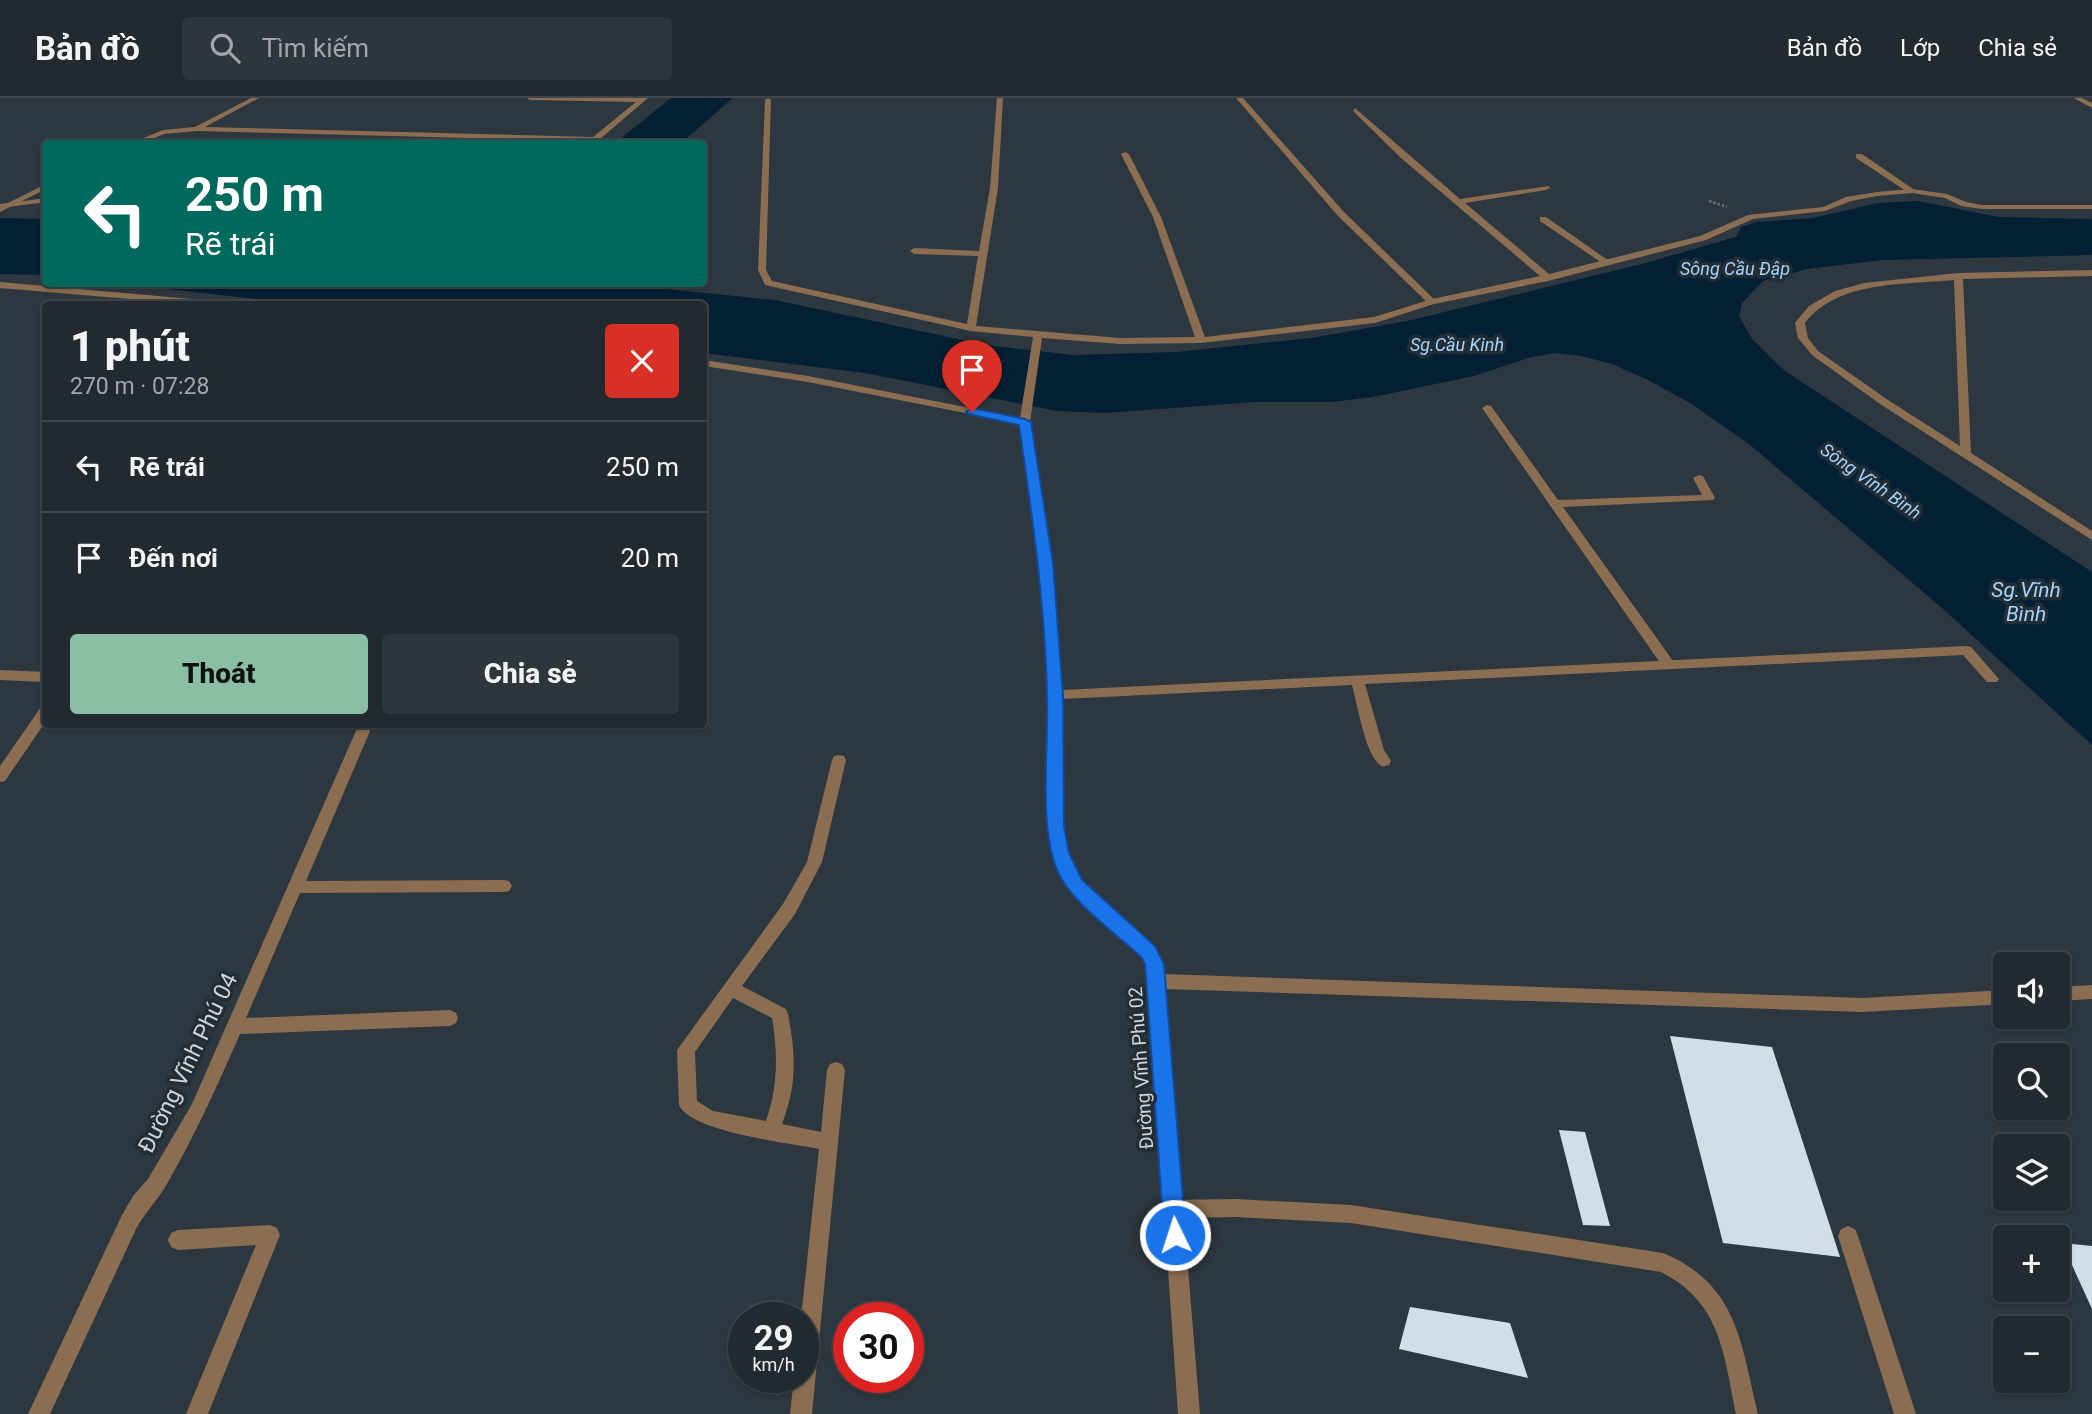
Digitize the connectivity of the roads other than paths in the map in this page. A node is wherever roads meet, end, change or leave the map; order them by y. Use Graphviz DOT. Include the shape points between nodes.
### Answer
graph roads {
  1 [pos="256,98"];
  2 [pos="530,98"];
  3 [pos="1000,98"];
  4 [pos="1239,98"];
  5 [pos="2077,98"];
  6 [pos="643,99"];
  7 [pos="768,100"];
  8 [pos="2092,106"];
  9 [pos="1355,110"];
  10 [pos="197,129"];
  11 [pos="142,140"];
  12 [pos="559,140"];
  13 [pos="593,140"];
  14 [pos="1125,154"];
  15 [pos="1859,156"];
  16 [pos="42,188"];
  17 [pos="1546,188"];
  18 [pos="1912,191"];
  19 [pos="42,201"];
  20 [pos="1458,202"];
  21 [pos="2,207"];
  22 [pos="2092,207"];
  23 [pos="1544,219"];
  24 [pos="914,251"];
  25 [pos="983,254"];
  26 [pos="1608,263"];
  27 [pos="2092,273"];
  28 [pos="1958,276"];
  29 [pos="1548,278"];
  30 [pos="0,285"];
  31 [pos="180,301"];
  32 [pos="1432,302"];
  33 [pos="971,328"];
  34 [pos="1038,335"];
  35 [pos="1201,340"];
  36 [pos="707,363"];
  37 [pos="1487,408"];
  38 [pos="1026,418"];
  39 [pos="1966,455"];
  40 [pos="1699,478"];
  41 [pos="1555,504"];
  42 [pos="2092,536"];
  43 [pos="1668,664"];
  44 [pos="0,675"];
  45 [pos="42,677"];
  46 [pos="1992,679"];
  47 [pos="1357,680"];
  48 [pos="1055,695"];
  49 [pos="42,716"];
  50 [pos="364,728"];
  51 [pos="839,760"];
  52 [pos="1384,761"];
  53 [pos="0,777"];
  54 [pos="505,886"];
  55 [pos="295,887"];
  56 [pos="1156,981"];
  57 [pos="731,989"];
  58 [pos="2092,992"];
  59 [pos="2070,993"];
  60 [pos="1993,998"];
  61 [pos="450,1018"];
  62 [pos="236,1026"];
  63 [pos="836,1070"];
  64 [pos="771,1131"];
  65 [pos="828,1142"];
  66 [pos="1173,1209"];
  67 [pos="1848,1236"];
  68 [pos="178,1240"];
  69 [pos="39,1414"];
  70 [pos="197,1414"];
  71 [pos="801,1414"];
  72 [pos="1189,1414"];
  73 [pos="1747,1414"];
  74 [pos="1905,1414"];
  1 -- 10 [label="street"];
  2 -- 6 [label="street"];
  3 -- 25 [label="street" via="994,188"];
  4 -- 32 [label="street" via="1342,214"];
  5 -- 8 [label="street"];
  6 -- 13 [label="street"];
  7 -- 33 [label="street" via="762,270 768,283"];
  9 -- 20 [label="street"];
  10 -- 11 [label="street" via="163,132"];
  10 -- 12 [label="street"];
  14 -- 35 [label="street" via="1157,217"];
  15 -- 18 [label="street"];
  16 -- 21 [label="street"];
  17 -- 20 [label="street"];
  18 -- 22 [label="street" via="1982,207"];
  18 -- 26 [label="street" via="1862,196 1825,209 1751,217 1703,238"];
  19 -- 21 [label="street"];
  20 -- 29 [label="street"];
  23 -- 26 [label="street"];
  24 -- 25 [label="street"];
  25 -- 33 [label="street"];
  26 -- 29 [label="street"];
  27 -- 28 [label="street"];
  28 -- 39 [label="street"];
  28 -- 39 [label="street" via="1903,280 1838,293 1812,308 1800,323 1803,338 1815,353"];
  29 -- 32 [label="street"];
  30 -- 31 [label="street"];
  32 -- 35 [label="street" via="1375,320"];
  33 -- 34 [label="street"];
  34 -- 35 [label="street"];
  34 -- 38 [label="street, Đường Vĩnh Phú 02"];
  36 -- 38 [label="street"];
  37 -- 41 [label="street"];
  38 -- 48 [label="street, Đường Vĩnh Phú 02" via="1046,563"];
  39 -- 42 [label="street"];
  40 -- 41 [label="street" via="1709,498"];
  41 -- 43 [label="street"];
  43 -- 46 [label="street" via="1966,650"];
  43 -- 47 [label="street"];
  44 -- 45 [label="street"];
  47 -- 48 [label="street"];
  47 -- 52 [label="street"];
  48 -- 56 [label="street, Đường Vĩnh Phú 02" via="1056,826 1066,870 1090,901 1149,952"];
  49 -- 53 [label="street"];
  50 -- 55 [label="street, Đường Vĩnh Phú 04"];
  51 -- 57 [label="street" via="814,862 789,909"];
  54 -- 55 [label="street"];
  55 -- 62 [label="street, Đường Vĩnh Phú 04"];
  56 -- 60 [label="street" via="1862,1005"];
  56 -- 66 [label="street, Đường Vĩnh Phú 02"];
  57 -- 64 [label="street" via="780,1014 789,1068"];
  57 -- 64 [label="street" via="686,1050 688,1105 710,1119"];
  58 -- 59 [label="street"];
  61 -- 62 [label="street"];
  62 -- 69 [label="street, Đường Vĩnh Phú 04" via="198,1111 129,1222"];
  63 -- 65 [label="street"];
  64 -- 65 [label="street"];
  65 -- 71 [label="street"];
  66 -- 72 [label="street, Đường Vĩnh Phú 02"];
  66 -- 73 [label="street" via="1351,1214 1663,1263 1699,1283 1719,1309"];
  67 -- 74 [label="street"];
  68 -- 70 [label="street" via="270,1235"];
}
